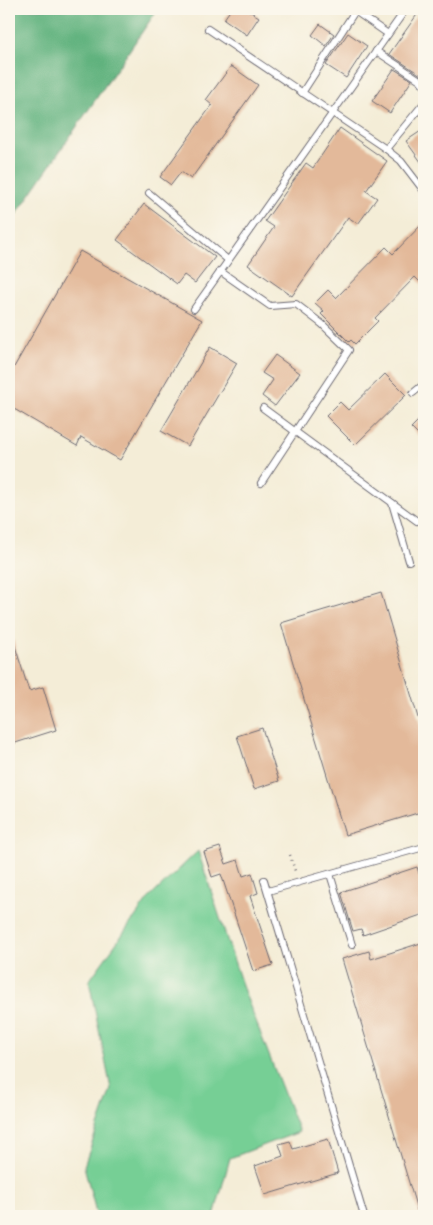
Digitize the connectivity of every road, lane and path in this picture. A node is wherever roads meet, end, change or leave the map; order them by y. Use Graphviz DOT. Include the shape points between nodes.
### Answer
graph roads {
  1 [pos="406,9"];
  2 [pos="208,30"];
  3 [pos="388,34"];
  4 [pos="376,51"];
  5 [pos="424,85"];
  6 [pos="302,93"];
  7 [pos="424,103"];
  8 [pos="332,113"];
  9 [pos="386,149"];
  10 [pos="424,191"];
  11 [pos="149,193"];
  12 [pos="228,260"];
  13 [pos="220,271"];
  14 [pos="194,309"];
  15 [pos="424,384"];
  16 [pos="413,393"];
  17 [pos="263,408"];
  18 [pos="295,432"];
  19 [pos="261,483"];
  20 [pos="392,503"];
  21 [pos="417,521"];
  22 [pos="409,561"];
  23 [pos="424,847"];
  24 [pos="290,855"];
  25 [pos="330,874"];
  26 [pos="264,880"];
  27 [pos="298,882"];
  28 [pos="268,891"];
  29 [pos="352,945"];
  30 [pos="364,1216"];
  1 -- 3 [label="lane"];
  2 -- 6 [label="lane"];
  3 -- 4 [label="lane"];
  3 -- 6 [label="lane" via="355,11"];
  4 -- 5 [label="lane"];
  4 -- 8 [label="lane"];
  6 -- 8 [label="lane"];
  7 -- 9 [label="lane"];
  8 -- 9 [label="lane"];
  8 -- 12 [label="lane"];
  9 -- 10 [label="lane" via="401,161"];
  11 -- 12 [label="lane"];
  12 -- 13 [label="lane"];
  13 -- 14 [label="lane"];
  13 -- 18 [label="lane" via="270,306 296,304 349,350"];
  15 -- 16 [label="lane"];
  17 -- 18 [label="lane"];
  18 -- 19 [label="lane"];
  18 -- 20 [label="lane"];
  20 -- 21 [label="lane"];
  20 -- 22 [label="lane"];
  23 -- 25 [label="lane"];
  24 -- 27 [label="path"];
  25 -- 27 [label="lane"];
  25 -- 29 [label="lane"];
  26 -- 28 [label="lane"];
  27 -- 28 [label="lane"];
  28 -- 30 [label="lane"];
}
